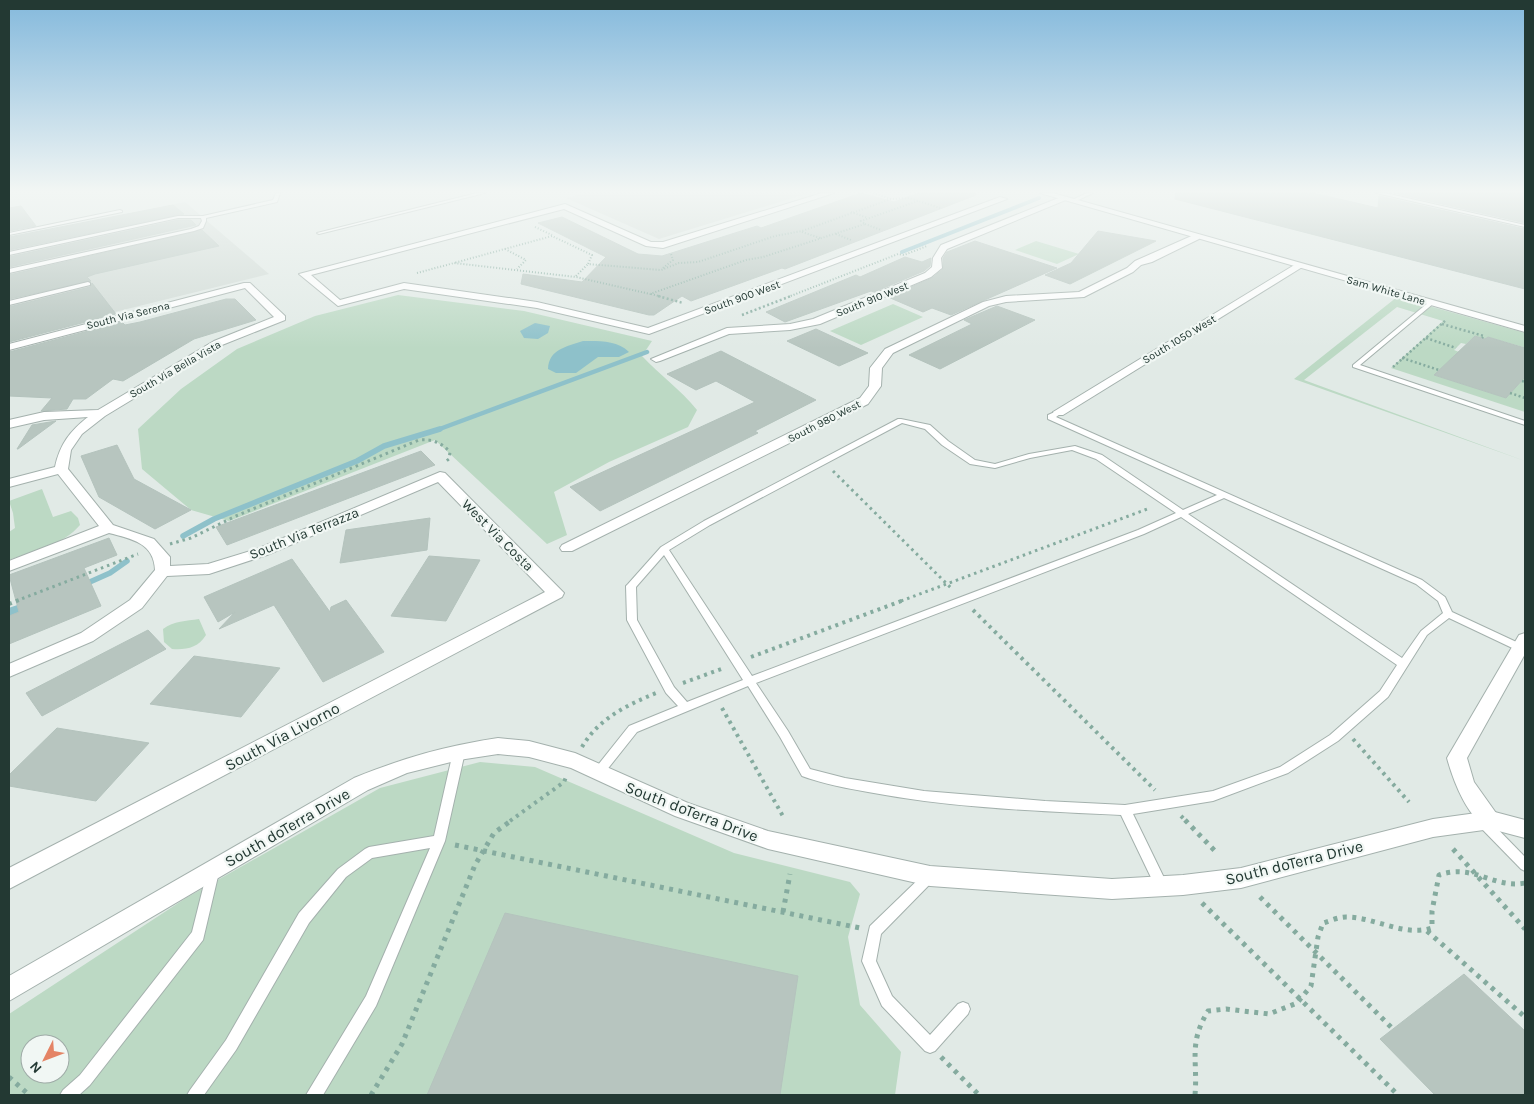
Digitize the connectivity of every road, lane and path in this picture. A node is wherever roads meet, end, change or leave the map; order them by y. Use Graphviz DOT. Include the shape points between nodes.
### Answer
graph roads {
  1 [pos="49,245"];
  2 [pos="127,245"];
  3 [pos="417,245"];
  4 [pos="652,245"];
  5 [pos="665,245"];
  6 [pos="881,245"];
  7 [pos="930,245"];
  8 [pos="951,245"];
  9 [pos="1179,245"];
  10 [pos="1225,245"];
  11 [pos="505,249"];
  12 [pos="669,250"];
  13 [pos="9,253"];
  14 [pos="454,262"];
  15 [pos="588,264"];
  16 [pos="1299,266"];
  17 [pos="517,270"];
  18 [pos="661,270"];
  19 [pos="9,271"];
  20 [pos="581,271"];
  21 [pos="585,271"];
  22 [pos="411,275"];
  23 [pos="576,276"];
  24 [pos="88,284"];
  25 [pos="650,294"];
  26 [pos="9,303"];
  27 [pos="1430,303"];
  28 [pos="689,305"];
  29 [pos="1451,316"];
  30 [pos="281,318"];
  31 [pos="736,318"];
  32 [pos="1441,324"];
  33 [pos="1525,329"];
  34 [pos="1425,338"];
  35 [pos="1482,338"];
  36 [pos="9,347"];
  37 [pos="1456,348"];
  38 [pos="1402,358"];
  39 [pos="656,359"];
  40 [pos="1439,370"];
  41 [pos="1400,371"];
  42 [pos="1510,393"];
  43 [pos="1525,398"];
  44 [pos="1060,412"];
  45 [pos="101,413"];
  46 [pos="1525,423"];
  47 [pos="9,424"];
  48 [pos="824,461"];
  49 [pos="62,470"];
  50 [pos="440,471"];
  51 [pos="9,484"];
  52 [pos="1224,495"];
  53 [pos="1166,502"];
  54 [pos="1183,514"];
  55 [pos="108,528"];
  56 [pos="170,544"];
  57 [pos="568,548"];
  58 [pos="664,549"];
  59 [pos="138,554"];
  60 [pos="9,566"];
  61 [pos="163,571"];
  62 [pos="947,584"];
  63 [pos="556,593"];
  64 [pos="963,600"];
  65 [pos="9,604"];
  66 [pos="1448,614"];
  67 [pos="1524,645"];
  68 [pos="736,663"];
  69 [pos="1403,664"];
  70 [pos="9,672"];
  71 [pos="702,676"];
  72 [pos="749,682"];
  73 [pos="669,688"];
  74 [pos="714,696"];
  75 [pos="686,706"];
  76 [pos="1344,730"];
  77 [pos="460,752"];
  78 [pos="575,761"];
  79 [pos="598,772"];
  80 [pos="1409,802"];
  81 [pos="1169,804"];
  82 [pos="1126,810"];
  83 [pos="784,818"];
  84 [pos="1487,820"];
  85 [pos="1525,829"];
  86 [pos="439,841"];
  87 [pos="1453,849"];
  88 [pos="484,851"];
  89 [pos="1215,851"];
  90 [pos="1525,865"];
  91 [pos="214,869"];
  92 [pos="1474,872"];
  93 [pos="790,874"];
  94 [pos="930,876"];
  95 [pos="9,879"];
  96 [pos="1525,883"];
  97 [pos="1173,886"];
  98 [pos="1260,897"];
  99 [pos="783,912"];
  100 [pos="1525,929"];
  101 [pos="875,931"];
  102 [pos="1427,931"];
  103 [pos="1316,951"];
  104 [pos="9,988"];
  105 [pos="1300,999"];
  106 [pos="963,1009"];
  107 [pos="1525,1017"];
  108 [pos="1394,1029"];
  109 [pos="930,1046"];
  110 [pos="9,1077"];
  111 [pos="29,1095"];
  112 [pos="68,1095"];
  113 [pos="195,1095"];
  114 [pos="314,1095"];
  115 [pos="371,1095"];
  116 [pos="979,1095"];
  117 [pos="1195,1095"];
  118 [pos="1398,1095"];
  1 -- 13 [label="lane"];
  2 -- 19 [label="lane"];
  3 -- 6 [label="street, South 900 West" via="304,274 338,303 404,286 537,305 649,331"];
  4 -- 5 [label="street, South 900 West"];
  7 -- 31 [label="path"];
  8 -- 39 [label="street, South 910 West" via="944,247 937,258 937,268 928,275 816,322 727,331"];
  9 -- 57 [label="street, South 980 West" via="1081,295 1006,299 986,304 889,351 876,368 875,386 864,401"];
  10 -- 16 [label="street, Sam White Lane"];
  11 -- 17 [label="path" via="526,260"];
  12 -- 18 [label="path" via="673,260"];
  14 -- 22 [label="path"];
  15 -- 20 [label="path"];
  16 -- 27 [label="street, Sam White Lane"];
  16 -- 44 [label="street, South 1050 West"];
  20 -- 21 [label="path"];
  20 -- 23 [label="path"];
  24 -- 26 [label="lane"];
  25 -- 28 [label="path"];
  27 -- 33 [label="street, Sam White Lane"];
  27 -- 46 [label="lane" via="1355,366"];
  29 -- 32 [label="path"];
  30 -- 36 [label="street, South Via Serena" via="247,285"];
  30 -- 45 [label="street, South Via Bella Vista" via="218,343"];
  32 -- 34 [label="path"];
  32 -- 35 [label="path" via="1484,336"];
  34 -- 37 [label="path"];
  34 -- 38 [label="path"];
  38 -- 40 [label="path"];
  38 -- 41 [label="path" via="1391,368"];
  42 -- 43 [label="path"];
  44 -- 52 [label="lane" via="1051,417"];
  45 -- 47 [label="street" via="44,416"];
  45 -- 49 [label="street, South Via Bella Vista" via="77,432 65,450"];
  48 -- 53 [label="lane" via="901,421 927,427 973,462 995,466 1072,448 1099,458"];
  48 -- 58 [label="lane"];
  48 -- 62 [label="path"];
  49 -- 51 [label="street"];
  49 -- 55 [label="street"];
  50 -- 56 [label="path" via="449,460 450,452 440,441 419,440 191,538"];
  50 -- 61 [label="street, South Via Terrazza" via="262,552 209,569"];
  50 -- 63 [label="street, West Via Costa"];
  52 -- 54 [label="lane"];
  52 -- 66 [label="lane" via="1419,582 1442,599"];
  53 -- 54 [label="lane"];
  53 -- 62 [label="path"];
  54 -- 64 [label="lane"];
  54 -- 69 [label="lane"];
  55 -- 60 [label="street"];
  55 -- 61 [label="street" via="148,542 162,557"];
  58 -- 68 [label="lane"];
  58 -- 73 [label="lane" via="631,586 632,620"];
  59 -- 65 [label="path"];
  61 -- 70 [label="street" via="136,604 87,637"];
  62 -- 64 [label="path"];
  62 -- 68 [label="path"];
  63 -- 95 [label="street, South Via Livorno"];
  64 -- 72 [label="lane"];
  64 -- 81 [label="path"];
  66 -- 67 [label="lane"];
  66 -- 69 [label="lane" via="1424,633"];
  67 -- 84 [label="street" via="1457,758 1465,786"];
  68 -- 71 [label="path"];
  68 -- 72 [label="lane"];
  69 -- 76 [label="lane" via="1384,694"];
  71 -- 73 [label="path"];
  71 -- 74 [label="path"];
  72 -- 74 [label="lane"];
  72 -- 82 [label="lane" via="806,773 850,785 928,798 1002,805"];
  73 -- 75 [label="lane"];
  73 -- 78 [label="path" via="631,702 602,723 584,742"];
  74 -- 75 [label="lane"];
  74 -- 83 [label="path"];
  75 -- 79 [label="lane" via="633,729"];
  76 -- 80 [label="path"];
  76 -- 81 [label="lane" via="1284,770 1213,796"];
  77 -- 78 [label="street, South doTerra Drive" via="511,747 552,753"];
  77 -- 86 [label="lane"];
  77 -- 91 [label="street, South doTerra Drive" via="382,774"];
  78 -- 79 [label="street, South doTerra Drive"];
  78 -- 88 [label="path" via="564,782 494,833"];
  79 -- 94 [label="street, South doTerra Drive" via="682,810 768,840"];
  81 -- 82 [label="lane"];
  81 -- 89 [label="path"];
  82 -- 97 [label="lane"];
  84 -- 85 [label="street"];
  84 -- 90 [label="lane"];
  84 -- 97 [label="street, South doTerra Drive" via="1418,830 1241,878"];
  86 -- 88 [label="path"];
  86 -- 113 [label="lane" via="369,853 342,873 304,918 231,1045"];
  86 -- 114 [label="lane" via="371,1001"];
  87 -- 92 [label="path"];
  88 -- 99 [label="path"];
  88 -- 115 [label="path" via="475,865 402,1044"];
  91 -- 104 [label="street, South doTerra Drive"];
  91 -- 112 [label="lane" via="198,935 85,1080"];
  92 -- 96 [label="path" via="1502,881"];
  92 -- 100 [label="path"];
  92 -- 102 [label="path" via="1456,870 1439,875 1432,928"];
  93 -- 99 [label="path"];
  94 -- 97 [label="street, South doTerra Drive" via="1112,888"];
  94 -- 101 [label="lane"];
  97 -- 105 [label="path"];
  98 -- 103 [label="path"];
  99 -- 101 [label="path"];
  101 -- 109 [label="lane" via="868,961 887,1001"];
  102 -- 103 [label="path" via="1346,917 1323,923"];
  102 -- 107 [label="path"];
  103 -- 105 [label="path" via="1311,986"];
  103 -- 108 [label="path"];
  105 -- 117 [label="path" via="1269,1014 1226,1009 1208,1011 1198,1026 1193,1049"];
  105 -- 118 [label="path"];
  106 -- 109 [label="lane"];
  109 -- 116 [label="path"];
  110 -- 111 [label="path"];
}
